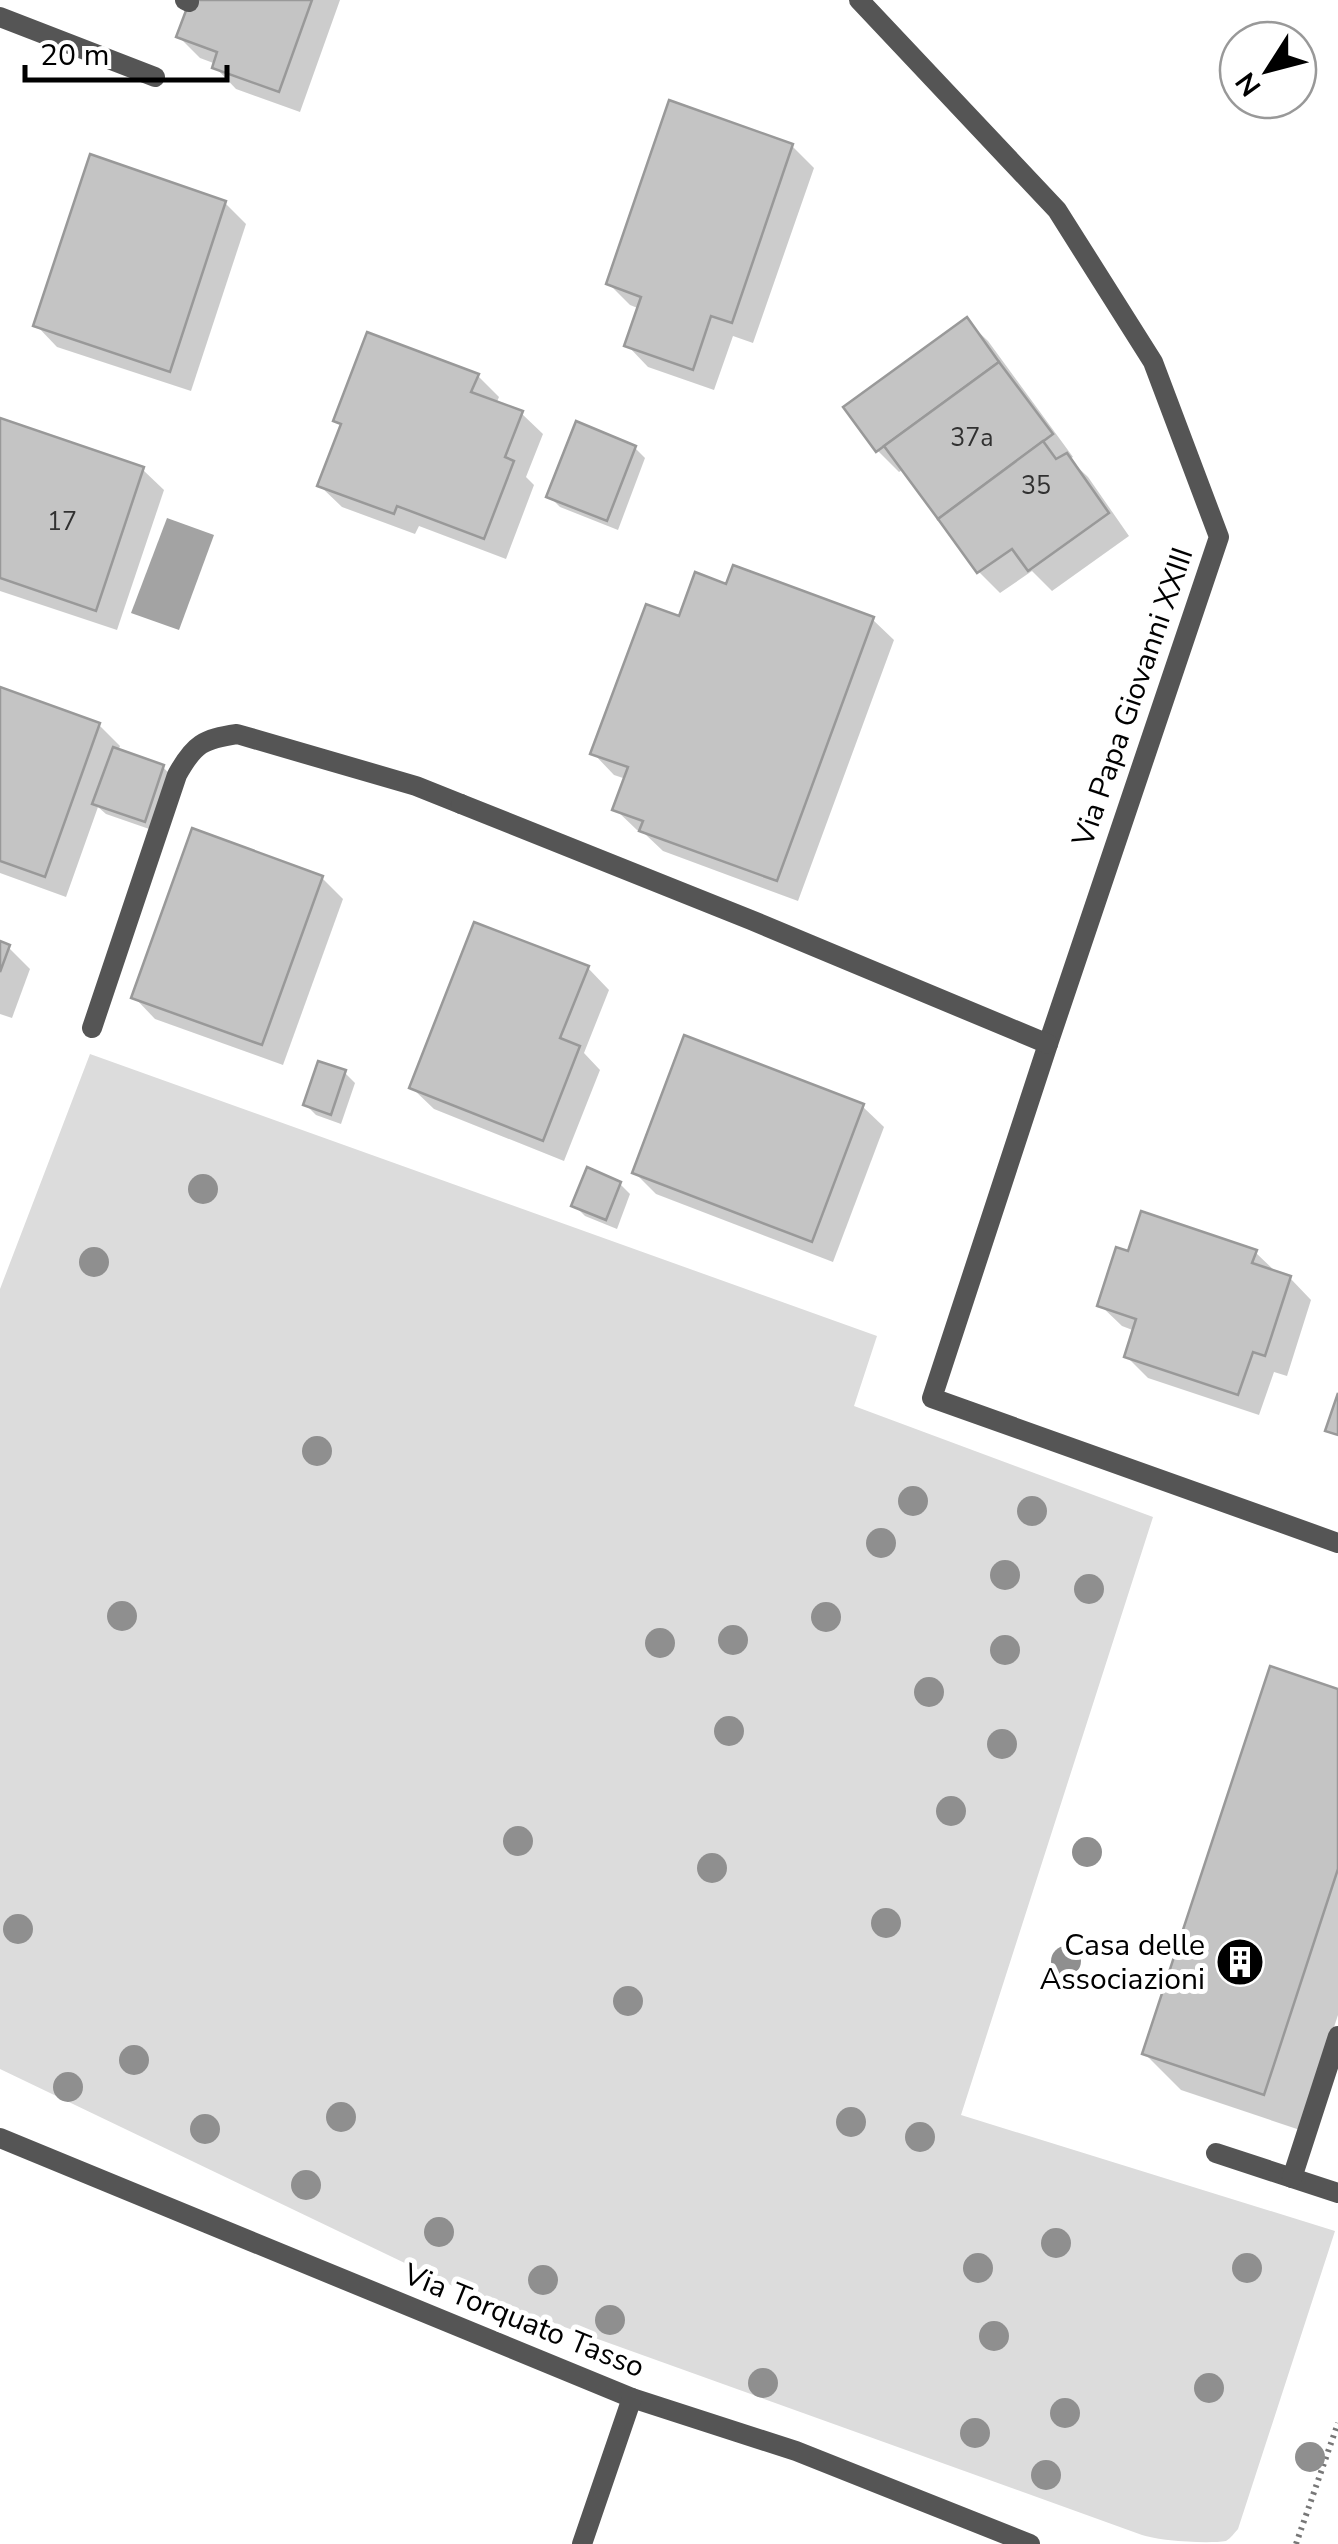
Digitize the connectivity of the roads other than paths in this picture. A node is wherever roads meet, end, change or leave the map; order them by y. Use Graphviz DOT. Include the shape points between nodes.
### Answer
graph roads {
  1 [pos="858,0"];
  2 [pos="0,17"];
  3 [pos="156,76"];
  4 [pos="92,1028"];
  5 [pos="1048,1044"];
  6 [pos="1338,1543"];
  7 [pos="1338,2036"];
  8 [pos="0,2138"];
  9 [pos="1216,2153"];
  10 [pos="1292,2178"];
  11 [pos="1338,2193"];
  12 [pos="632,2398"];
  13 [pos="582,2544"];
  14 [pos="1030,2544"];
  1 -- 5 [label="street, Via Papa Giovanni XXIII" via="1057,210 1153,362 1219,537"];
  2 -- 3 [label="street"];
  4 -- 5 [label="street" via="177,775 209,738 237,734 416,786"];
  5 -- 6 [label="street, Via Papa Giovanni XXIII" via="932,1398"];
  7 -- 10 [label="street"];
  8 -- 12 [label="street, Via Torquato Tasso"];
  9 -- 10 [label="street"];
  10 -- 11 [label="street"];
  12 -- 13 [label="street"];
  12 -- 14 [label="street, Via Torquato Tasso" via="796,2451"];
}
